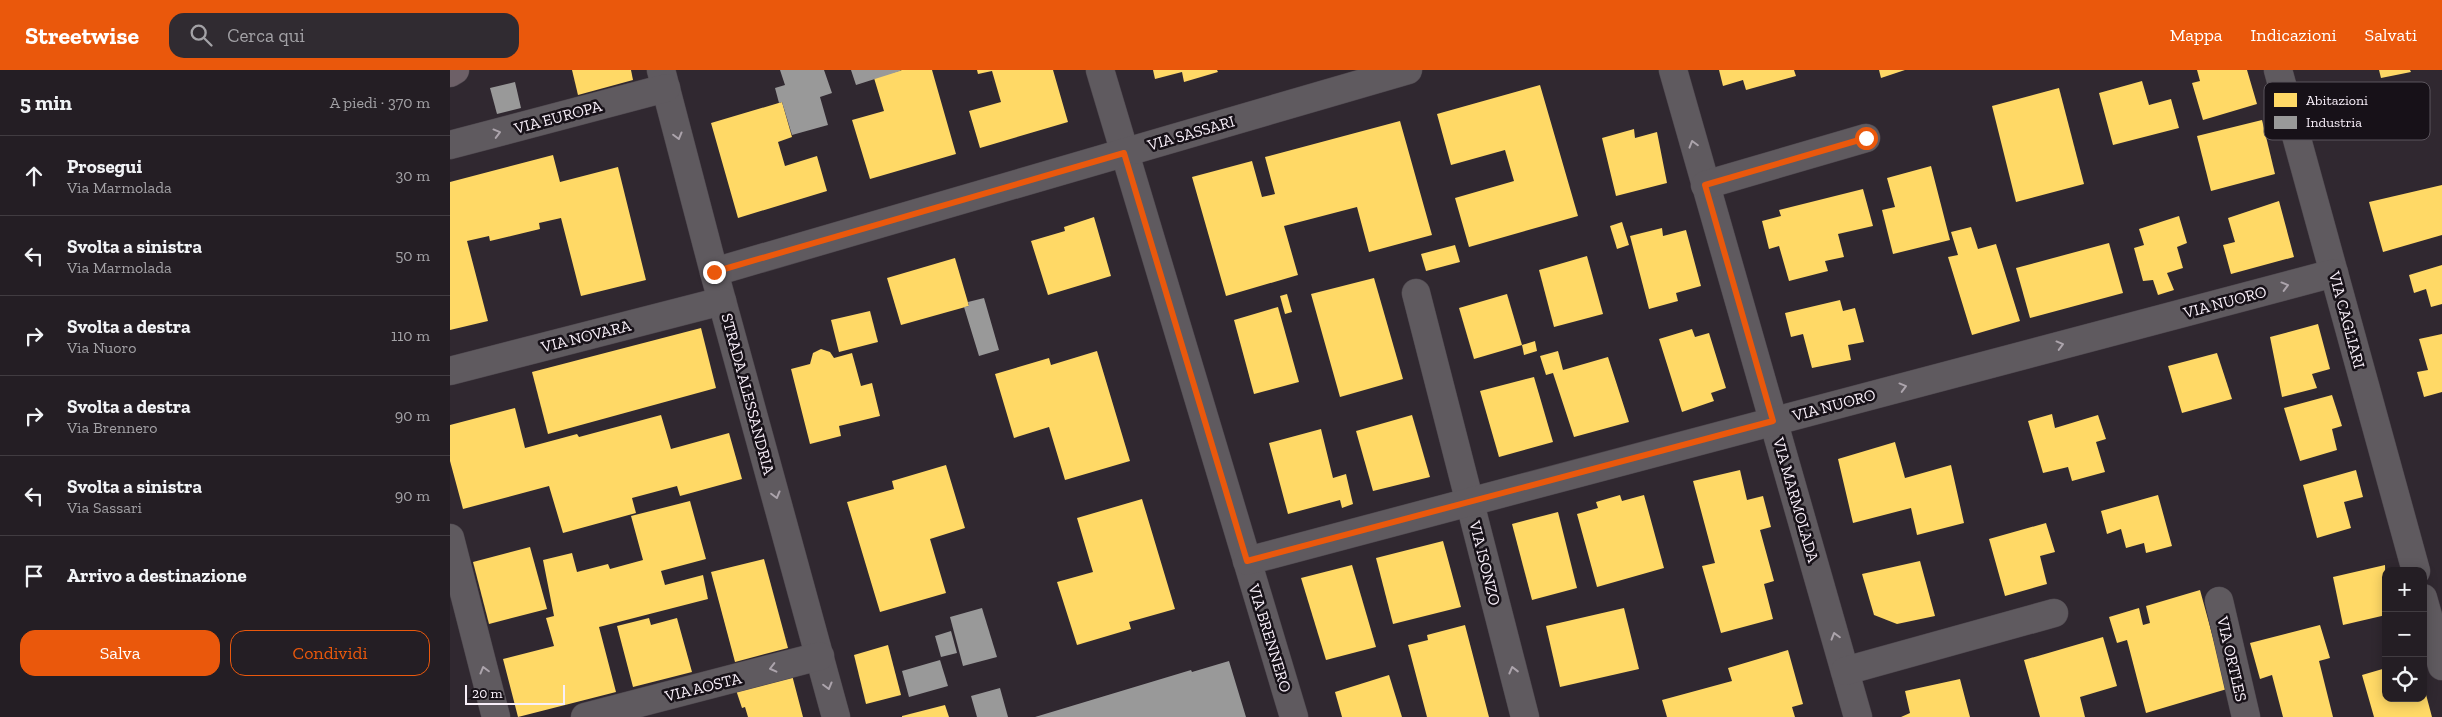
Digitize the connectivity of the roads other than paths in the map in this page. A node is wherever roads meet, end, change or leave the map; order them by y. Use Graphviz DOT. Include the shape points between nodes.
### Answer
graph roads {
  1 [pos="454,70"];
  2 [pos="1100,70"];
  3 [pos="1673,70"];
  4 [pos="1400,71"];
  5 [pos="450,73"];
  6 [pos="664,79"];
  7 [pos="1866,138"];
  8 [pos="2297,140"];
  9 [pos="450,145"];
  10 [pos="1124,153"];
  11 [pos="1705,185"];
  12 [pos="714,272"];
  13 [pos="2334,273"];
  14 [pos="1416,293"];
  15 [pos="722,301"];
  16 [pos="450,371"];
  17 [pos="1773,421"];
  18 [pos="1470,502"];
  19 [pos="450,538"];
  20 [pos="1247,561"];
  21 [pos="2415,567"];
  22 [pos="2219,601"];
  23 [pos="2427,612"];
  24 [pos="2054,613"];
  25 [pos="820,656"];
  26 [pos="2442,666"];
  27 [pos="1845,671"];
  28 [pos="496,717"];
  29 [pos="585,717"];
  30 [pos="836,717"];
  31 [pos="1294,717"];
  32 [pos="1525,717"];
  33 [pos="1858,717"];
  34 [pos="2246,717"];
  1 -- 5 [label="main road"];
  2 -- 10 [label="street, VIA BRENNERO"];
  11 -- 3 [label="street, VIA MARMOLADA, one-way"];
  4 -- 10 [label="street, VIA SASSARI"];
  9 -- 6 [label="street, VIA EUROPA, one-way"];
  6 -- 12 [label="street, STRADA ALESSANDRIA, one-way"];
  7 -- 11 [label="street"];
  8 -- 13 [label="street, VIA CAGLIARI"];
  10 -- 12 [label="street, VIA SASSARI"];
  10 -- 20 [label="street, VIA BRENNERO"];
  11 -- 17 [label="street, VIA MARMOLADA"];
  12 -- 15 [label="street, STRADA ALESSANDRIA"];
  17 -- 13 [label="street, VIA NUORO, one-way"];
  13 -- 21 [label="street, VIA CAGLIARI"];
  14 -- 18 [label="street, VIA ISONZO"];
  15 -- 16 [label="street, VIA NOVARA"];
  15 -- 25 [label="street, STRADA ALESSANDRIA, one-way"];
  17 -- 18 [label="street, VIA NUORO"];
  27 -- 17 [label="street, VIA MARMOLADA, one-way"];
  18 -- 20 [label="street, VIA NUORO"];
  32 -- 18 [label="street, VIA ISONZO, one-way"];
  28 -- 19 [label="street, one-way"];
  20 -- 31 [label="street, VIA BRENNERO"];
  22 -- 34 [label="street, VIA ORTLES"];
  23 -- 26 [label="street"];
  24 -- 27 [label="street"];
  25 -- 29 [label="street, VIA AOSTA, one-way"];
  25 -- 30 [label="street, STRADA ALESSANDRIA, one-way"];
  27 -- 33 [label="street, VIA MARMOLADA"];
}
